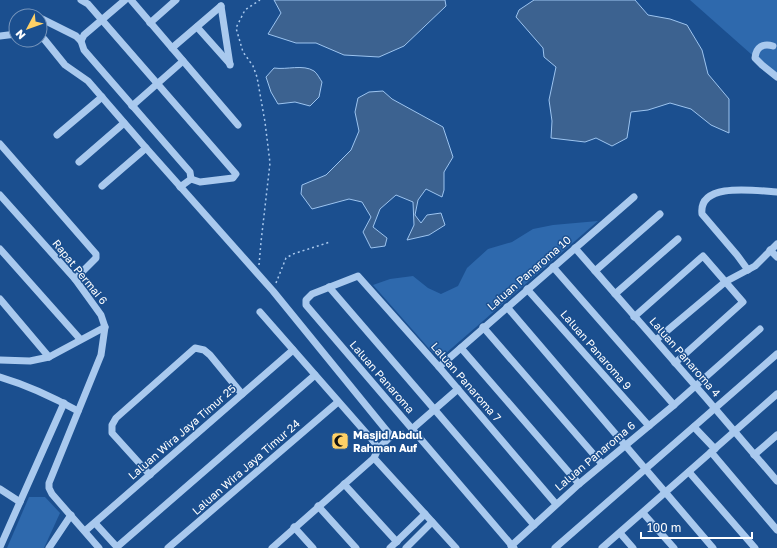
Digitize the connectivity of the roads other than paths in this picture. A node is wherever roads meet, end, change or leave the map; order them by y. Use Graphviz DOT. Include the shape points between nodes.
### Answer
graph roads {
  1 [pos="81,0"];
  2 [pos="125,0"];
  3 [pos="131,0"];
  4 [pos="176,0"];
  5 [pos="102,20"];
  6 [pos="48,22"];
  7 [pos="150,22"];
  8 [pos="197,26"];
  9 [pos="81,41"];
  10 [pos="48,44"];
  11 [pos="773,46"];
  12 [pos="172,48"];
  13 [pos="183,61"];
  14 [pos="777,77"];
  15 [pos="158,84"];
  16 [pos="102,98"];
  17 [pos="132,106"];
  18 [pos="124,123"];
  19 [pos="238,125"];
  20 [pos="57,135"];
  21 [pos="0,144"];
  22 [pos="146,148"];
  23 [pos="79,162"];
  24 [pos="191,179"];
  25 [pos="102,186"];
  26 [pos="180,187"];
  27 [pos="777,192"];
  28 [pos="0,195"];
  29 [pos="634,198"];
  30 [pos="660,214"];
  31 [pos="678,239"];
  32 [pos="777,244"];
  33 [pos="575,248"];
  34 [pos="0,249"];
  35 [pos="770,250"];
  36 [pos="777,257"];
  37 [pos="553,268"];
  38 [pos="748,270"];
  39 [pos="595,272"];
  40 [pos="358,276"];
  41 [pos="75,279"];
  42 [pos="725,282"];
  43 [pos="329,287"];
  44 [pos="527,289"];
  45 [pos="615,294"];
  46 [pos="0,299"];
  47 [pos="507,306"];
  48 [pos="260,312"];
  49 [pos="634,317"];
  50 [pos="105,326"];
  51 [pos="483,327"];
  52 [pos="760,329"];
  53 [pos="80,339"];
  54 [pos="656,340"];
  55 [pos="461,348"];
  56 [pos="293,350"];
  57 [pos="0,354"];
  58 [pos="777,354"];
  59 [pos="49,357"];
  60 [pos="3,360"];
  61 [pos="675,363"];
  62 [pos="439,367"];
  63 [pos="315,375"];
  64 [pos="1,378"];
  65 [pos="695,386"];
  66 [pos="458,389"];
  67 [pos="242,394"];
  68 [pos="777,394"];
  69 [pos="338,402"];
  70 [pos="64,403"];
  71 [pos="674,405"];
  72 [pos="434,409"];
  73 [pos="715,409"];
  74 [pos="78,411"];
  75 [pos="649,426"];
  76 [pos="694,427"];
  77 [pos="412,428"];
  78 [pos="734,431"];
  79 [pos="777,435"];
  80 [pos="625,446"];
  81 [pos="378,450"];
  82 [pos="713,451"];
  83 [pos="754,455"];
  84 [pos="374,458"];
  85 [pos="602,464"];
  86 [pos="644,469"];
  87 [pos="689,472"];
  88 [pos="150,475"];
  89 [pos="776,478"];
  90 [pos="344,484"];
  91 [pos="579,484"];
  92 [pos="0,489"];
  93 [pos="665,493"];
  94 [pos="20,502"];
  95 [pos="556,504"];
  96 [pos="318,506"];
  97 [pos="643,513"];
  98 [pos="425,514"];
  99 [pos="71,515"];
  100 [pos="432,522"];
  101 [pos="95,523"];
  102 [pos="534,525"];
  103 [pos="294,528"];
  104 [pos="777,530"];
  105 [pos="85,531"];
  106 [pos="620,533"];
  107 [pos="397,542"];
  108 [pos="0,547"];
  109 [pos="512,547"];
  110 [pos="49,548"];
  111 [pos="99,548"];
  112 [pos="118,548"];
  113 [pos="168,548"];
  114 [pos="272,548"];
  115 [pos="313,548"];
  116 [pos="356,548"];
  117 [pos="390,548"];
  118 [pos="406,548"];
  119 [pos="456,548"];
  120 [pos="555,548"];
  121 [pos="602,548"];
  122 [pos="633,548"];
  123 [pos="674,548"];
  124 [pos="712,548"];
  125 [pos="755,548"];
  1 -- 5 [label="street"];
  2 -- 5 [label="street"];
  3 -- 7 [label="street"];
  4 -- 7 [label="street"];
  5 -- 9 [label="street" via="84,35"];
  5 -- 15 [label="street"];
  6 -- 9 [label="street"];
  7 -- 12 [label="street"];
  8 -- 8 [label="street" via="221,6 230,65"];
  8 -- 12 [label="street"];
  9 -- 17 [label="street" via="84,50"];
  10 -- 16 [label="street" via="65,65 88,80"];
  11 -- 14 [label="street" via="762,45 758,48 755,58"];
  12 -- 13 [label="street"];
  13 -- 15 [label="street"];
  13 -- 19 [label="street"];
  15 -- 17 [label="street"];
  15 -- 24 [label="street" via="236,174 233,178 200,182"];
  16 -- 18 [label="street"];
  16 -- 20 [label="street"];
  17 -- 24 [label="street" via="190,172"];
  18 -- 22 [label="street"];
  18 -- 23 [label="street"];
  21 -- 41 [label="street" via="96,254 96,258"];
  22 -- 25 [label="street"];
  22 -- 26 [label="street"];
  24 -- 26 [label="street"];
  26 -- 81 [label="street" via="273,291 391,436"];
  27 -- 38 [label="street" via="731,189 709,197 702,205 702,214"];
  28 -- 41 [label="street, Rapat Permai 6"];
  29 -- 33 [label="street, Laluan Panaroma 10"];
  30 -- 39 [label="street"];
  31 -- 45 [label="street"];
  32 -- 35 [label="street"];
  33 -- 37 [label="street, Laluan Panaroma 10"];
  33 -- 39 [label="street, Laluan Panaroma 4"];
  34 -- 53 [label="street"];
  35 -- 36 [label="street"];
  35 -- 38 [label="street"];
  37 -- 44 [label="street, Laluan Panaroma 10"];
  37 -- 71 [label="street"];
  38 -- 42 [label="street"];
  39 -- 45 [label="street, Laluan Panaroma 4"];
  40 -- 43 [label="street, Laluan Panaroma"];
  40 -- 62 [label="street, Laluan Panaroma 7"];
  41 -- 50 [label="street, Rapat Permai 6" via="101,315"];
  42 -- 49 [label="street" via="703,256"];
  42 -- 54 [label="street"];
  42 -- 61 [label="street" via="743,302"];
  43 -- 72 [label="street"];
  43 -- 77 [label="street, Laluan Panaroma" via="312,294 306,300 306,305"];
  44 -- 47 [label="street, Laluan Panaroma 10"];
  44 -- 75 [label="street, Laluan Panaroma 9"];
  45 -- 49 [label="street, Laluan Panaroma 4"];
  46 -- 59 [label="street"];
  47 -- 51 [label="street, Laluan Panaroma 10"];
  47 -- 80 [label="street"];
  48 -- 56 [label="street"];
  49 -- 54 [label="street, Laluan Panaroma 4"];
  50 -- 53 [label="street"];
  50 -- 74 [label="street" via="101,355"];
  51 -- 55 [label="street, Laluan Panaroma 10"];
  51 -- 85 [label="street"];
  52 -- 65 [label="street, Laluan Panaroma 6"];
  53 -- 59 [label="street"];
  54 -- 61 [label="street, Laluan Panaroma 4"];
  55 -- 62 [label="street, Laluan Panaroma 10"];
  55 -- 91 [label="street"];
  56 -- 63 [label="street"];
  56 -- 67 [label="street, Laluan Wira Jaya Timur 25"];
  57 -- 60 [label="street"];
  58 -- 73 [label="street"];
  59 -- 60 [label="street" via="30,361"];
  61 -- 65 [label="street, Laluan Panaroma 4"];
  62 -- 66 [label="street, Laluan Panaroma 7"];
  63 -- 69 [label="street"];
  63 -- 112 [label="street"];
  64 -- 70 [label="street" via="20,383"];
  65 -- 71 [label="street, Laluan Panaroma 6"];
  65 -- 73 [label="street, Laluan Panaroma 4"];
  66 -- 72 [label="street"];
  66 -- 95 [label="street, Laluan Panaroma 7"];
  67 -- 88 [label="street, Laluan Wira Jaya Timur 25"];
  67 -- 88 [label="street" via="210,355 195,348 116,418 112,425 112,433"];
  68 -- 78 [label="street"];
  69 -- 81 [label="street" via="374,442"];
  69 -- 113 [label="street, Laluan Wira Jaya Timur 24"];
  70 -- 74 [label="street"];
  70 -- 94 [label="street"];
  71 -- 75 [label="street, Laluan Panaroma 6"];
  72 -- 77 [label="street"];
  72 -- 102 [label="street"];
  73 -- 76 [label="street"];
  73 -- 78 [label="street, Laluan Panaroma 4"];
  74 -- 99 [label="street" via="49,483 52,494"];
  75 -- 80 [label="street, Laluan Panaroma 6"];
  76 -- 82 [label="street"];
  76 -- 86 [label="street"];
  77 -- 109 [label="street, Laluan Panaroma"];
  78 -- 82 [label="street"];
  78 -- 83 [label="street, Laluan Panaroma 4"];
  79 -- 83 [label="street"];
  80 -- 85 [label="street, Laluan Panaroma 6"];
  80 -- 86 [label="street"];
  81 -- 84 [label="street"];
  82 -- 87 [label="street"];
  82 -- 104 [label="street"];
  83 -- 89 [label="street, Laluan Panaroma 4"];
  84 -- 90 [label="street"];
  84 -- 98 [label="street"];
  85 -- 91 [label="street, Laluan Panaroma 6"];
  86 -- 93 [label="street"];
  86 -- 120 [label="street"];
  87 -- 93 [label="street"];
  87 -- 125 [label="street"];
  88 -- 101 [label="street, Laluan Wira Jaya Timur 25"];
  90 -- 96 [label="street"];
  90 -- 107 [label="street"];
  91 -- 95 [label="street, Laluan Panaroma 6"];
  92 -- 94 [label="street"];
  93 -- 97 [label="street"];
  93 -- 124 [label="street"];
  94 -- 108 [label="street"];
  95 -- 102 [label="street, Laluan Panaroma 6"];
  96 -- 103 [label="street"];
  96 -- 116 [label="street"];
  97 -- 106 [label="street"];
  97 -- 123 [label="street"];
  98 -- 100 [label="street"];
  98 -- 107 [label="street"];
  99 -- 105 [label="street"];
  99 -- 110 [label="street"];
  100 -- 118 [label="street"];
  100 -- 119 [label="street"];
  101 -- 105 [label="street, Laluan Wira Jaya Timur 25"];
  101 -- 112 [label="street"];
  102 -- 109 [label="street, Laluan Panaroma 6"];
  103 -- 114 [label="street"];
  103 -- 115 [label="street"];
  105 -- 111 [label="street"];
  106 -- 121 [label="street"];
  106 -- 122 [label="street"];
  107 -- 117 [label="street"];
}
